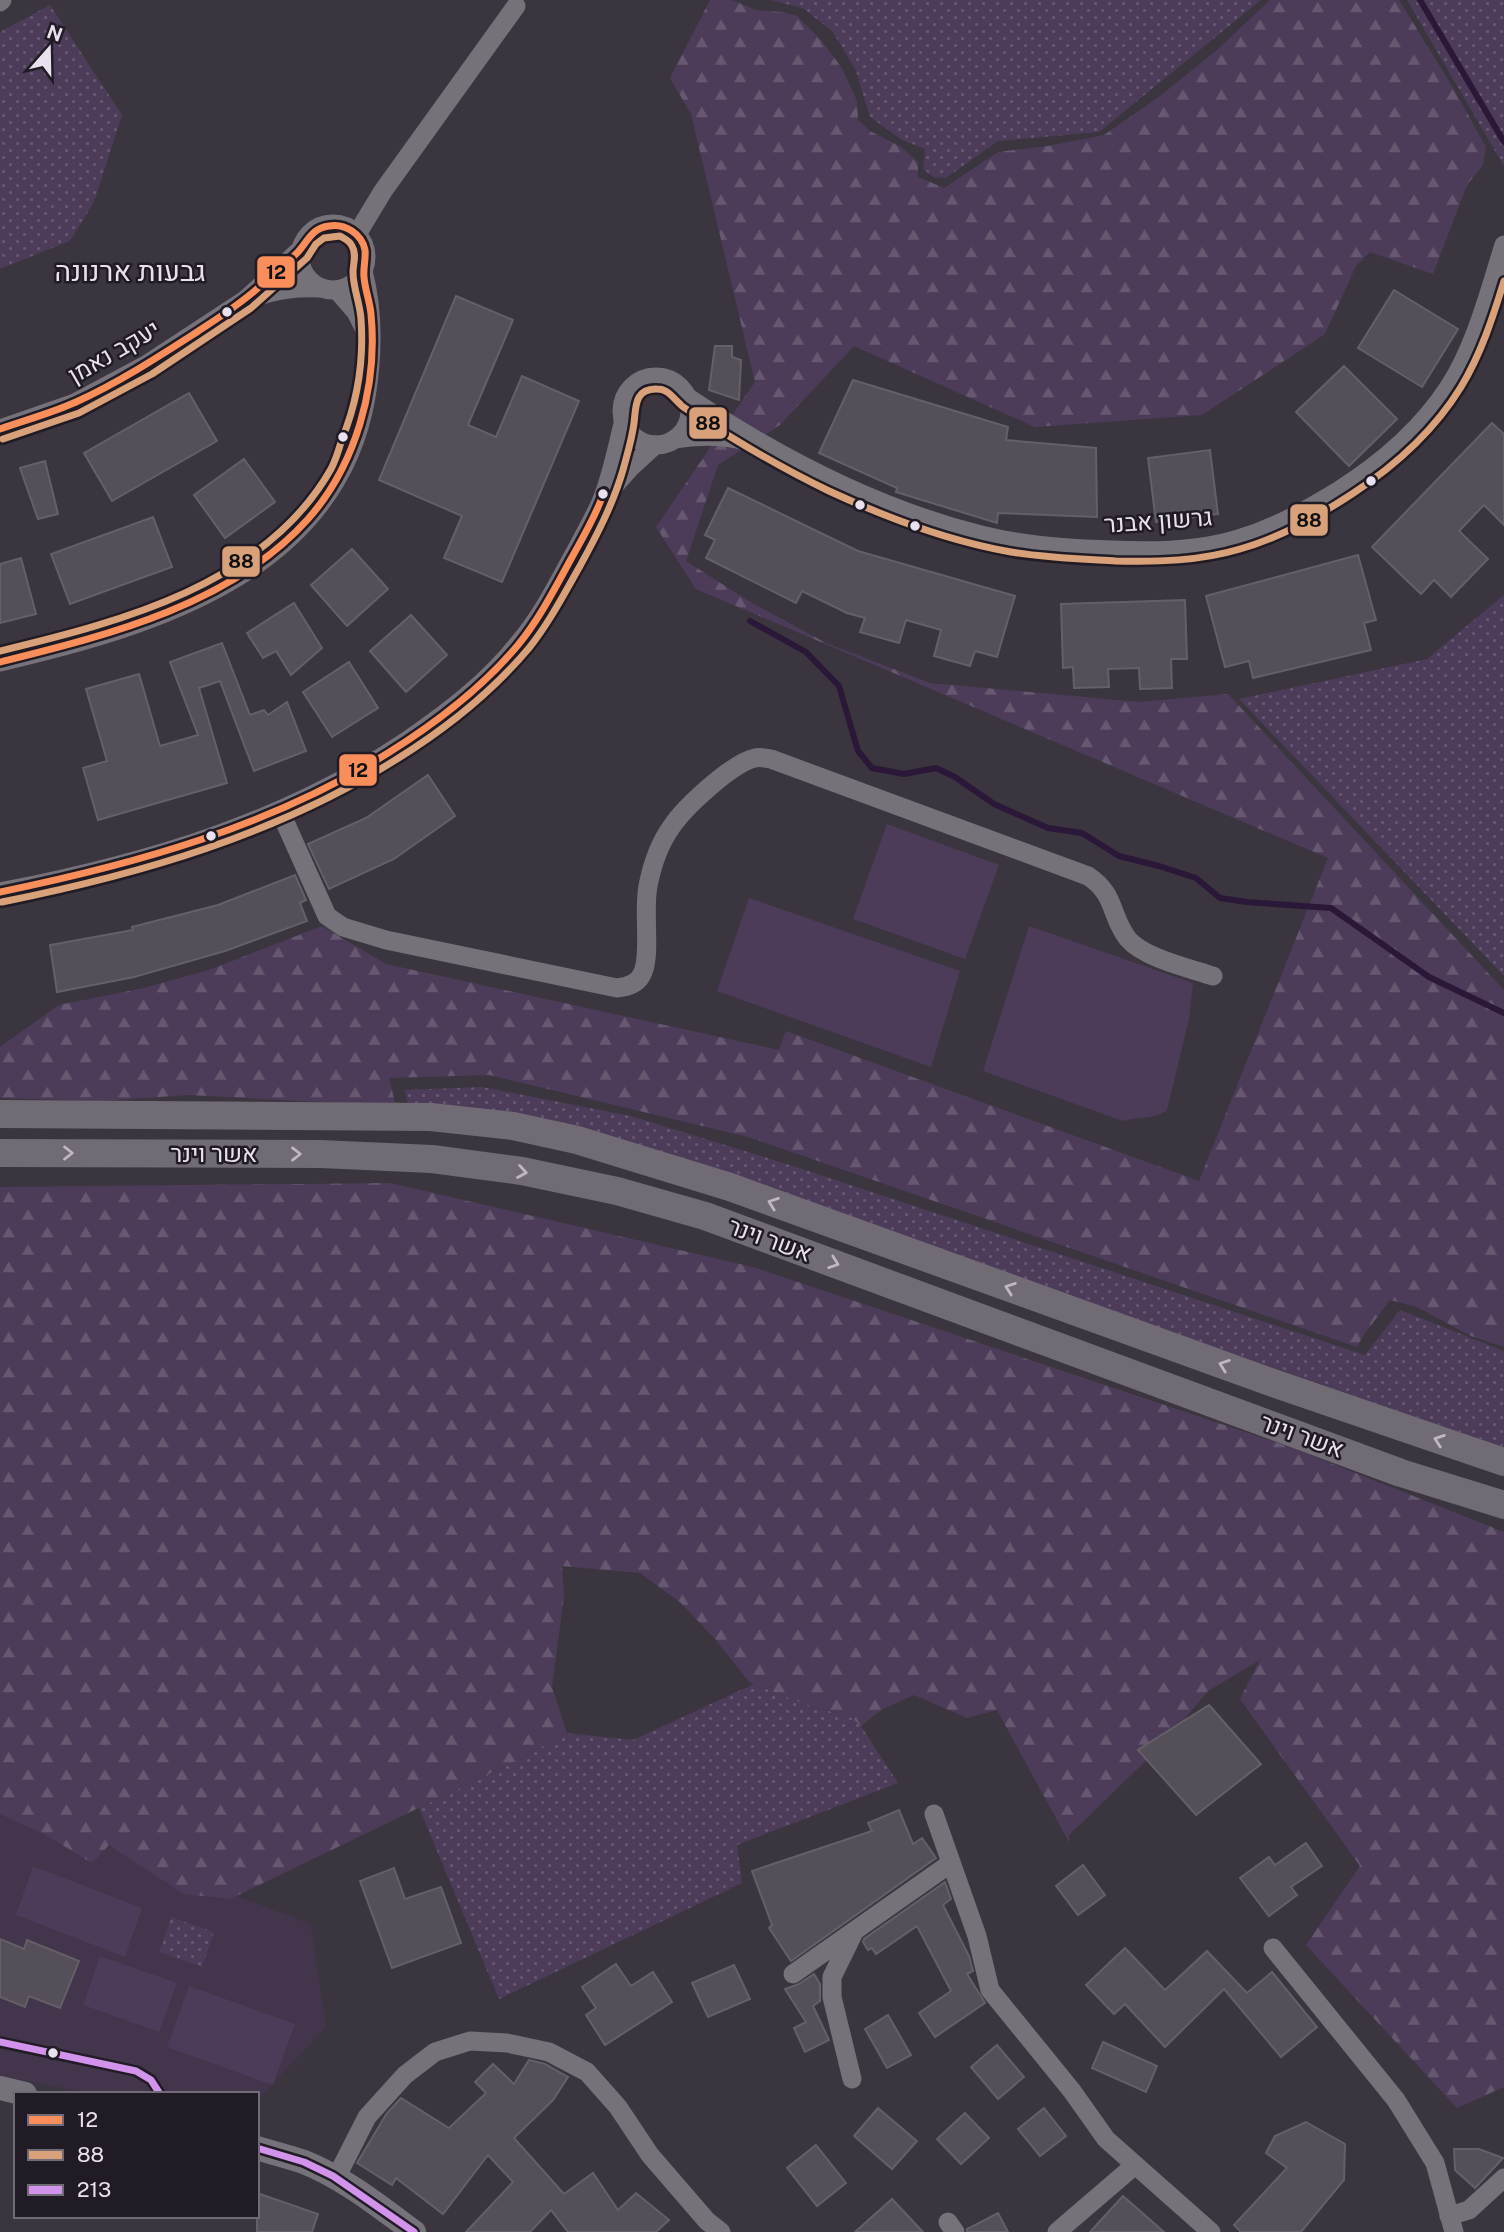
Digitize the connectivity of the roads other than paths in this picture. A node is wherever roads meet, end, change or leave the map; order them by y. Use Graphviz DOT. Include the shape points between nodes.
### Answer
graph roads {
  1 [pos="516,6"];
  2 [pos="357,234"];
  3 [pos="1504,245"];
  4 [pos="300,250"];
  5 [pos="363,271"];
  6 [pos="329,289"];
  7 [pos="245,300"];
  8 [pos="372,346"];
  9 [pos="687,397"];
  10 [pos="624,420"];
  11 [pos="0,429"];
  12 [pos="675,439"];
  13 [pos="655,444"];
  14 [pos="767,448"];
  15 [pos="601,501"];
  16 [pos="0,662"];
  17 [pos="280,811"];
  18 [pos="0,892"];
  19 [pos="1213,976"];
  20 [pos="0,1114"];
  21 [pos="0,1153"];
  22 [pos="1504,1462"];
  23 [pos="1504,1505"];
  24 [pos="934,1814"];
  25 [pos="951,1863"];
  26 [pos="855,1931"];
  27 [pos="1273,1948"];
  28 [pos="793,1974"];
  29 [pos="852,2079"];
  30 [pos="259,2149"];
  31 [pos="1135,2165"];
  32 [pos="336,2178"];
  33 [pos="1504,2178"];
  34 [pos="1452,2224"];
  35 [pos="414,2232"];
  36 [pos="721,2232"];
  37 [pos="1057,2232"];
  38 [pos="1211,2232"];
  1 -- 2 [label="street"];
  2 -- 4 [label="street" via="339,225 319,227 310,232"];
  2 -- 5 [label="street" via="366,251"];
  3 -- 14 [label="street, גרשון אבנר" via="1470,346 1450,386 1426,418 1360,477 1298,516 1237,539 1192,548 1135,551 1072,549 982,536 873,498"];
  4 -- 6 [label="street" via="306,277"];
  4 -- 7 [label="street, יעקב נאמן"];
  5 -- 6 [label="street" via="353,284"];
  5 -- 8 [label="street"];
  6 -- 7 [label="street, יעקב נאמן" via="284,288"];
  6 -- 8 [label="street" via="356,312"];
  7 -- 11 [label="street, יעקב נאמן" via="110,386"];
  8 -- 16 [label="street" via="362,418 347,463 323,502 292,535 218,589 177,608 97,638"];
  9 -- 10 [label="street" via="668,380 642,380 624,399"];
  9 -- 12 [label="street" via="688,422"];
  9 -- 14 [label="street, גרשון אבנר"];
  10 -- 13 [label="street" via="635,437"];
  10 -- 15 [label="street"];
  12 -- 13 [label="street"];
  12 -- 14 [label="street, גרשון אבנר" via="721,436"];
  13 -- 15 [label="street"];
  15 -- 17 [label="street" via="541,612 492,673 441,717 384,756"];
  17 -- 18 [label="street" via="144,860"];
  17 -- 19 [label="street" via="327,916 343,926 386,940 618,988 630,986 643,975 647,887 655,856 672,825 738,765 771,758 1088,876 1108,896 1130,941 1153,955"];
  22 -- 20 [label="main road, אשר וינר, one-way" via="743,1192 577,1140 431,1116"];
  21 -- 23 [label="main road, אשר וינר, one-way" via="432,1159 522,1171 617,1191 705,1216 1401,1473"];
  24 -- 25 [label="street"];
  25 -- 26 [label="street"];
  25 -- 31 [label="street" via="990,1990 1106,2139"];
  26 -- 28 [label="street"];
  26 -- 29 [label="street" via="832,1977 831,1997"];
  27 -- 34 [label="street" via="1396,2100 1435,2163"];
  30 -- 32 [label="street"];
  31 -- 37 [label="street"];
  31 -- 38 [label="street"];
  32 -- 35 [label="street"];
  32 -- 36 [label="street" via="367,2118 405,2075 435,2052 470,2041 507,2043 549,2052 587,2072 618,2107 650,2155"];
  33 -- 34 [label="street"];
}
